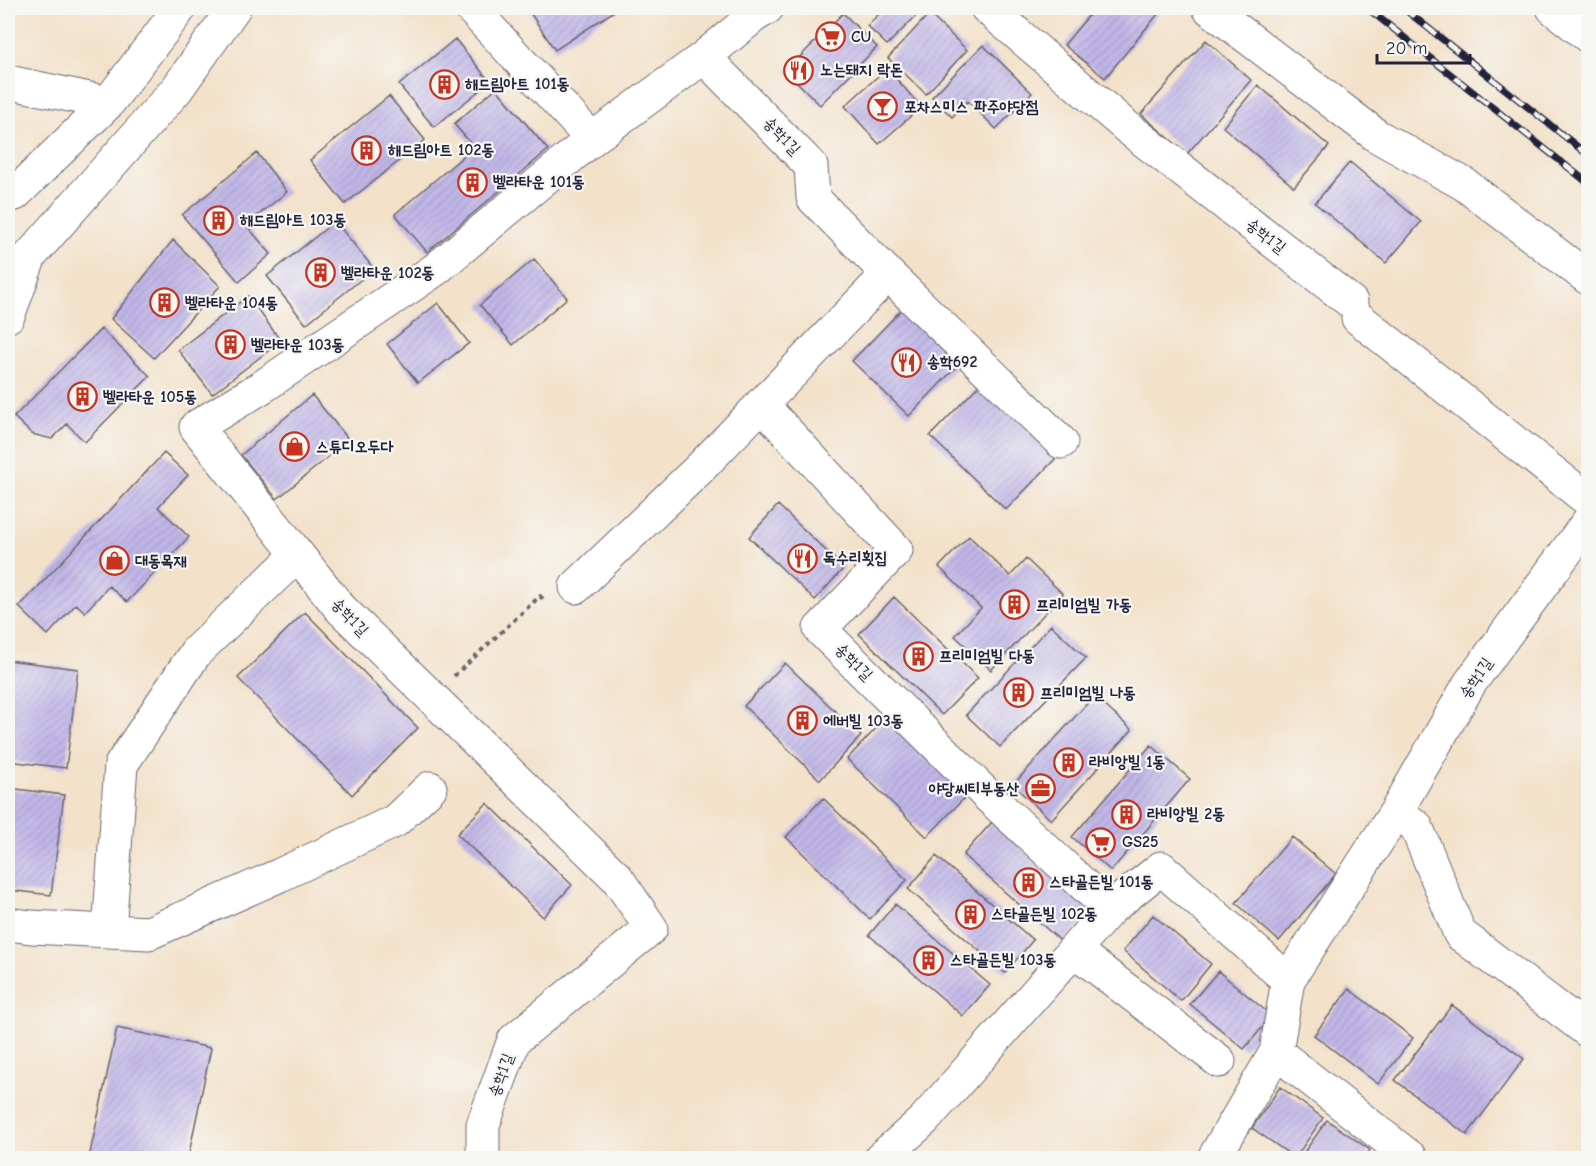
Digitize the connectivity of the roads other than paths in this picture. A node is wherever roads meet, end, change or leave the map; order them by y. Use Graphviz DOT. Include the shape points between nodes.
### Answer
graph roads {
  1 [pos="180,8"];
  2 [pos="471,8"];
  3 [pos="987,8"];
  4 [pos="1209,8"];
  5 [pos="1553,8"];
  6 [pos="226,9"];
  7 [pos="756,10"];
  8 [pos="1588,36"];
  9 [pos="704,57"];
  10 [pos="8,82"];
  11 [pos="108,103"];
  12 [pos="592,139"];
  13 [pos="8,192"];
  14 [pos="888,274"];
  15 [pos="1588,278"];
  16 [pos="8,316"];
  17 [pos="761,404"];
  18 [pos="1061,442"];
  19 [pos="1588,500"];
  20 [pos="1588,522"];
  21 [pos="297,555"];
  22 [pos="576,587"];
  23 [pos="430,788"];
  24 [pos="1396,812"];
  25 [pos="1110,909"];
  26 [pos="8,924"];
  27 [pos="109,931"];
  28 [pos="1074,950"];
  29 [pos="1288,980"];
  30 [pos="1588,1031"];
  31 [pos="1276,1052"];
  32 [pos="1219,1061"];
  33 [pos="483,1158"];
  34 [pos="881,1158"];
  35 [pos="1214,1158"];
  36 [pos="1411,1158"];
  1 -- 11 [label="street"];
  2 -- 12 [label="street"];
  3 -- 19 [label="street, 송학1길" via="1128,128"];
  4 -- 15 [label="street" via="1377,136 1464,184"];
  5 -- 8 [label="street"];
  6 -- 16 [label="street" via="177,89 30,256"];
  7 -- 9 [label="street, 송학1길"];
  9 -- 12 [label="street, 송학1길"];
  9 -- 14 [label="street, 송학1길" via="811,166 813,198"];
  10 -- 11 [label="street"];
  11 -- 13 [label="street" via="15,194"];
  12 -- 21 [label="street, 송학1길" via="436,269 196,427"];
  14 -- 17 [label="street"];
  14 -- 18 [label="street, 송학1길"];
  17 -- 22 [label="street"];
  17 -- 25 [label="street, 송학1길" via="896,550 820,629 989,797"];
  20 -- 24 [label="street, 송학1길" via="1470,683"];
  21 -- 27 [label="street" via="196,652 121,765"];
  21 -- 33 [label="street, 송학1길" via="341,609 617,878 651,928 514,1040 483,1125"];
  23 -- 27 [label="street" via="395,821 259,885 149,933"];
  24 -- 29 [label="street, 송학1길"];
  24 -- 30 [label="street" via="1416,826 1460,934"];
  25 -- 28 [label="street"];
  25 -- 29 [label="street" via="1161,868"];
  26 -- 27 [label="street"];
  28 -- 32 [label="street"];
  28 -- 34 [label="street" via="924,1120"];
  29 -- 31 [label="street, 송학1길"];
  31 -- 35 [label="street"];
  31 -- 36 [label="street"];
}
